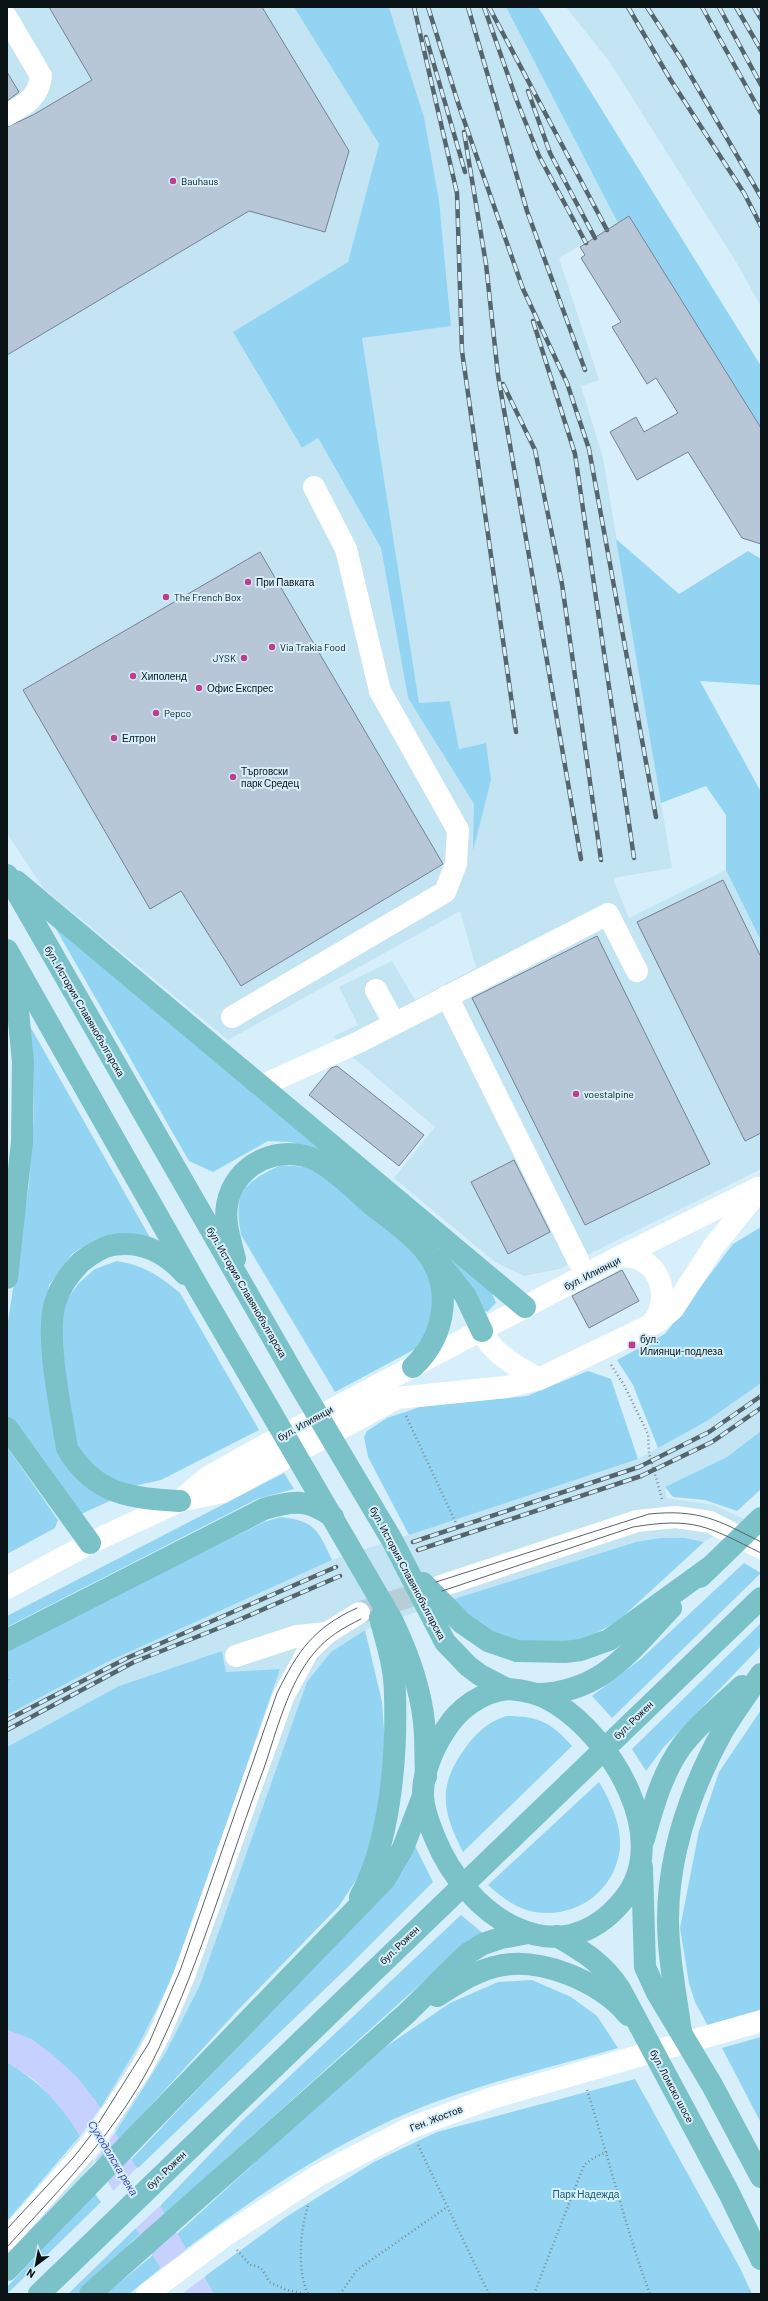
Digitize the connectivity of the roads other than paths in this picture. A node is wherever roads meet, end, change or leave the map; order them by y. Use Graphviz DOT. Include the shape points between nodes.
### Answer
graph roads {
  1 [pos="7,18"];
  2 [pos="7,115"];
  3 [pos="314,487"];
  4 [pos="7,874"];
  5 [pos="10,956"];
  6 [pos="637,971"];
  7 [pos="376,990"];
  8 [pos="447,996"];
  9 [pos="232,1018"];
  10 [pos="394,1023"];
  11 [pos="261,1086"];
  12 [pos="761,1187"];
  13 [pos="412,1238"];
  14 [pos="619,1257"];
  15 [pos="578,1260"];
  16 [pos="7,1278"];
  17 [pos="240,1279"];
  18 [pos="198,1287"];
  19 [pos="526,1307"];
  20 [pos="651,1326"];
  21 [pos="482,1331"];
  22 [pos="413,1367"];
  23 [pos="539,1379"];
  24 [pos="7,1428"];
  25 [pos="180,1501"];
  26 [pos="334,1518"];
  27 [pos="761,1518"];
  28 [pos="90,1543"];
  29 [pos="761,1548"];
  30 [pos="714,1563"];
  31 [pos="7,1588"];
  32 [pos="761,1598"];
  33 [pos="435,1599"];
  34 [pos="359,1613"];
  35 [pos="387,1622"];
  36 [pos="328,1633"];
  37 [pos="7,1640"];
  38 [pos="236,1656"];
  39 [pos="761,1669"];
  40 [pos="761,1674"];
  41 [pos="507,1688"];
  42 [pos="536,1694"];
  43 [pos="424,1786"];
  44 [pos="642,1854"];
  45 [pos="353,1910"];
  46 [pos="528,1933"];
  47 [pos="557,1936"];
  48 [pos="406,2014"];
  49 [pos="761,2021"];
  50 [pos="681,2032"];
  51 [pos="646,2036"];
  52 [pos="761,2177"];
  53 [pos="7,2239"];
  54 [pos="761,2259"];
  55 [pos="7,2270"];
  56 [pos="150,2292"];
  57 [pos="39,2294"];
  58 [pos="90,2294"];
  1 -- 2 [label="street" via="41,76 37,92 30,101"];
  3 -- 9 [label="street" via="346,549 380,691 458,830 456,864 445,892"];
  4 -- 11 [label="main road"];
  4 -- 17 [label="main road, бул. История Славянобългарска"];
  5 -- 16 [label="main road" via="24,1062 22,1142"];
  5 -- 18 [label="main road"];
  6 -- 8 [label="street" via="608,914"];
  7 -- 10 [label="street"];
  8 -- 10 [label="street"];
  8 -- 15 [label="street"];
  10 -- 11 [label="street"];
  11 -- 19 [label="main road"];
  12 -- 14 [label="street"];
  12 -- 20 [label="street" via="714,1246 673,1310"];
  13 -- 17 [label="main road" via="327,1167 307,1157 275,1155 264,1158 247,1169 233,1186 229,1197 228,1225"];
  13 -- 21 [label="main road" via="454,1279"];
  13 -- 22 [label="main road" via="430,1258 441,1284 443,1297 441,1323 436,1336 423,1358"];
  14 -- 19 [label="street, бул. Илиянци"];
  14 -- 20 [label="street, бул. Илиянци" via="637,1259 653,1270 658,1278 663,1298 661,1308"];
  17 -- 33 [label="main road, бул. История Славянобългарска" via="405,1564"];
  18 -- 25 [label="main road" via="156,1250 140,1244 110,1246 90,1255 68,1275 55,1303 52,1335 67,1448 75,1462 92,1478 114,1492 137,1498"];
  18 -- 26 [label="main road"];
  19 -- 21 [label="street, бул. Илиянци"];
  20 -- 23 [label="street, бул. Илиянци"];
  21 -- 22 [label="street, бул. Илиянци"];
  21 -- 23 [label="street" via="487,1343 497,1352"];
  22 -- 25 [label="street, бул. Илиянци" via="335,1406 208,1477"];
  23 -- 25 [label="street, бул. Илиянци" via="506,1387 397,1398 223,1492"];
  24 -- 28 [label="main road"];
  25 -- 28 [label="street, бул. Илиянци"];
  26 -- 35 [label="main road" via="367,1577"];
  26 -- 37 [label="main road" via="304,1502 285,1503 264,1509"];
  27 -- 30 [label="main road"];
  28 -- 31 [label="street, бул. Илиянци"];
  29 -- 33 [label="street" via="710,1522 676,1518 637,1521"];
  30 -- 33 [label="main road" via="609,1640 564,1652 533,1653 502,1647 474,1633"];
  30 -- 42 [label="main road" via="610,1671 588,1684 558,1692"];
  32 -- 57 [label="main road, бул. Рожен"];
  33 -- 41 [label="main road, бул. История Славянобългарска" via="445,1642 480,1675"];
  34 -- 36 [label="street"];
  35 -- 43 [label="main road" via="409,1655 418,1689 424,1722"];
  35 -- 45 [label="main road" via="386,1635 395,1694 394,1766 378,1854"];
  36 -- 38 [label="street" via="297,1636"];
  36 -- 53 [label="street" via="308,1651 283,1697 184,1976 160,2033 118,2106 76,2163"];
  39 -- 44 [label="main road" via="705,1721 682,1747 655,1801"];
  40 -- 50 [label="main road" via="709,1757 694,1792 679,1840 669,1893 668,1920 669,1946"];
  41 -- 42 [label="main road, бул. История Славянобългарска"];
  41 -- 43 [label="main road" via="478,1698 456,1716 435,1747"];
  42 -- 44 [label="main road" via="554,1702 577,1719 608,1755 628,1789 638,1817 642,1830"];
  43 -- 45 [label="main road" via="410,1832 395,1864 385,1879"];
  43 -- 46 [label="main road" via="427,1818 441,1853 461,1884 481,1906 504,1922"];
  44 -- 47 [label="main road" via="637,1876 613,1913 591,1928 570,1935"];
  44 -- 50 [label="main road" via="645,1967 656,1991"];
  45 -- 55 [label="main road"];
  46 -- 47 [label="main road"];
  46 -- 48 [label="main road" via="482,1944 468,1954"];
  47 -- 51 [label="main road, бул. Ломско шосе" via="592,1957 608,1971"];
  48 -- 51 [label="main road" via="463,1980 494,1967 535,1964 555,1969 609,1997"];
  48 -- 58 [label="main road"];
  49 -- 56 [label="street, Ген. Жостов" via="492,2098 410,2128 319,2176 206,2249"];
  50 -- 52 [label="main road"];
  51 -- 54 [label="main road, бул. Ломско шосе"];
}
